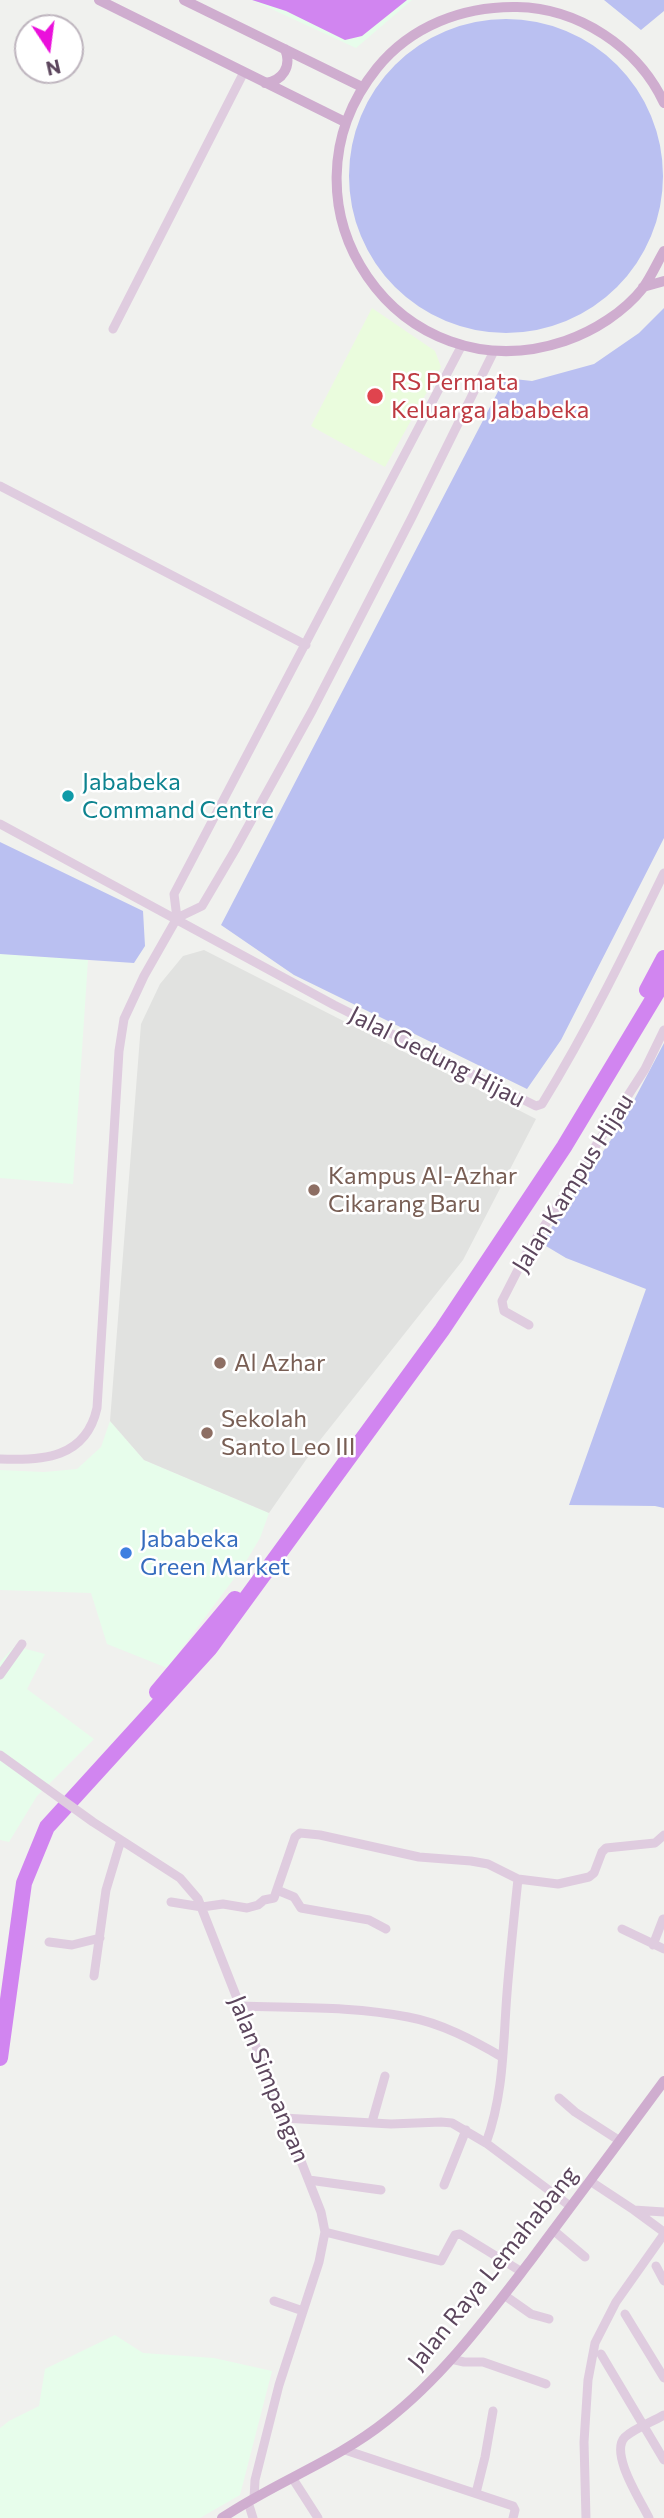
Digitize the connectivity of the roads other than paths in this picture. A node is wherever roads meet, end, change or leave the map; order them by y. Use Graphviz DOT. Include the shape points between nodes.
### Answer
graph roads {
  1 [pos="99,0"];
  2 [pos="184,0"];
  3 [pos="495,3"];
  4 [pos="529,4"];
  5 [pos="285,49"];
  6 [pos="244,72"];
  7 [pos="265,83"];
  8 [pos="362,87"];
  9 [pos="664,103"];
  10 [pos="345,122"];
  11 [pos="664,251"];
  12 [pos="664,281"];
  13 [pos="643,287"];
  14 [pos="113,329"];
  15 [pos="462,345"];
  16 [pos="494,351"];
  17 [pos="0,486"];
  18 [pos="306,645"];
  19 [pos="0,824"];
  20 [pos="664,873"];
  21 [pos="177,918"];
  22 [pos="664,1030"];
  23 [pos="529,1325"];
  24 [pos="0,1459"];
  25 [pos="22,1644"];
  26 [pos="0,1675"];
  27 [pos="0,1755"];
  28 [pos="664,1835"];
  29 [pos="121,1840"];
  30 [pos="518,1879"];
  31 [pos="277,1890"];
  32 [pos="172,1902"];
  33 [pos="202,1907"];
  34 [pos="663,1919"];
  35 [pos="386,1929"];
  36 [pos="622,1929"];
  37 [pos="100,1938"];
  38 [pos="49,1942"];
  39 [pos="653,1945"];
  40 [pos="664,1949"];
  41 [pos="94,1976"];
  42 [pos="240,2006"];
  43 [pos="502,2057"];
  44 [pos="385,2076"];
  45 [pos="664,2081"];
  46 [pos="559,2098"];
  47 [pos="284,2118"];
  48 [pos="372,2122"];
  49 [pos="466,2130"];
  50 [pos="620,2141"];
  51 [pos="485,2143"];
  52 [pos="309,2180"];
  53 [pos="590,2181"];
  54 [pos="444,2185"];
  55 [pos="381,2190"];
  56 [pos="570,2206"];
  57 [pos="634,2210"];
  58 [pos="664,2212"];
  59 [pos="553,2230"];
  60 [pos="325,2232"];
  61 [pos="664,2233"];
  62 [pos="585,2257"];
  63 [pos="656,2266"];
  64 [pos="522,2272"];
  65 [pos="664,2281"];
  66 [pos="504,2295"];
  67 [pos="274,2301"];
  68 [pos="303,2311"];
  69 [pos="625,2314"];
  70 [pos="549,2319"];
  71 [pos="601,2354"];
  72 [pos="451,2359"];
  73 [pos="664,2378"];
  74 [pos="546,2384"];
  75 [pos="493,2412"];
  76 [pos="664,2416"];
  77 [pos="645,2426"];
  78 [pos="345,2450"];
  79 [pos="664,2460"];
  80 [pos="293,2479"];
  81 [pos="476,2493"];
  82 [pos="251,2500"];
  83 [pos="224,2517"];
  84 [pos="253,2518"];
  85 [pos="318,2518"];
  86 [pos="513,2518"];
  87 [pos="586,2518"];
  88 [pos="649,2518"];
  1 -- 6 [label="main road"];
  2 -- 5 [label="main road"];
  3 -- 4 [label="main road"];
  3 -- 8 [label="main road" via="419,31 387,55"];
  4 -- 9 [label="main road" via="569,16 604,34 635,59"];
  5 -- 7 [label="main road" via="286,69 275,81"];
  5 -- 8 [label="main road"];
  6 -- 7 [label="main road"];
  6 -- 14 [label="street"];
  7 -- 10 [label="main road"];
  8 -- 10 [label="main road"];
  10 -- 15 [label="main road" via="335,188 351,252 391,306 412,323"];
  11 -- 13 [label="main road"];
  12 -- 13 [label="main road"];
  13 -- 16 [label="main road" via="624,308 576,337 550,346"];
  15 -- 16 [label="main road"];
  15 -- 18 [label="street"];
  16 -- 21 [label="street" via="322,691 234,850 202,906"];
  17 -- 18 [label="street"];
  18 -- 21 [label="street" via="174,894"];
  19 -- 21 [label="street"];
  20 -- 21 [label="street, Jalal Gedung Hijau" via="564,1068 538,1106 334,1005"];
  21 -- 24 [label="street" via="144,976 122,1029 95,1414 87,1432 59,1455"];
  22 -- 23 [label="street, Jalan Kampus Hijau" via="645,1069 525,1256 502,1301 504,1311"];
  25 -- 26 [label="street"];
  27 -- 29 [label="street, Jalan Simpangan"];
  28 -- 30 [label="street" via="648,1844 606,1848 589,1877 558,1884"];
  29 -- 33 [label="street, Jalan Simpangan" via="180,1878"];
  29 -- 37 [label="street" via="106,1891"];
  30 -- 31 [label="street" via="479,1863 419,1857 300,1833"];
  30 -- 43 [label="street"];
  31 -- 33 [label="street" via="274,1898 253,1908"];
  31 -- 35 [label="street" via="294,1898 301,1908 369,1920"];
  32 -- 33 [label="street"];
  33 -- 42 [label="street, Jalan Simpangan"];
  34 -- 39 [label="street"];
  36 -- 39 [label="street"];
  37 -- 38 [label="street" via="72,1945"];
  37 -- 41 [label="street"];
  39 -- 40 [label="street"];
  42 -- 43 [label="street" via="408,2017 458,2034"];
  42 -- 47 [label="street, Jalan Simpangan"];
  43 -- 51 [label="street" via="497,2109"];
  44 -- 48 [label="street"];
  45 -- 50 [label="main road, Jalan Raya Lemahabang"];
  46 -- 50 [label="street"];
  47 -- 48 [label="street"];
  47 -- 52 [label="street, Jalan Simpangan"];
  48 -- 49 [label="street" via="445,2122"];
  49 -- 51 [label="street"];
  49 -- 54 [label="street"];
  50 -- 53 [label="main road, Jalan Raya Lemahabang"];
  51 -- 56 [label="street"];
  52 -- 55 [label="street"];
  52 -- 60 [label="street, Jalan Simpangan"];
  53 -- 56 [label="main road, Jalan Raya Lemahabang"];
  53 -- 57 [label="street"];
  56 -- 59 [label="main road, Jalan Raya Lemahabang"];
  57 -- 58 [label="street"];
  57 -- 61 [label="street"];
  59 -- 62 [label="street"];
  59 -- 64 [label="main road, Jalan Raya Lemahabang"];
  60 -- 64 [label="street" via="441,2261 455,2235 460,2234"];
  60 -- 68 [label="street, Jalan Simpangan"];
  61 -- 87 [label="street" via="594,2343 584,2442"];
  63 -- 65 [label="street"];
  64 -- 66 [label="main road, Jalan Raya Lemahabang"];
  66 -- 70 [label="street" via="531,2314"];
  66 -- 72 [label="main road, Jalan Raya Lemahabang"];
  67 -- 68 [label="street"];
  68 -- 82 [label="street, Jalan Simpangan" via="279,2385"];
  69 -- 73 [label="street"];
  71 -- 77 [label="street"];
  72 -- 74 [label="street" via="484,2362"];
  72 -- 78 [label="main road, Jalan Raya Lemahabang" via="412,2400"];
  75 -- 81 [label="street"];
  76 -- 77 [label="street"];
  77 -- 79 [label="street"];
  77 -- 88 [label="street" via="625,2437 620,2460"];
  78 -- 80 [label="main road, Jalan Raya Lemahabang"];
  78 -- 81 [label="street"];
  80 -- 82 [label="main road, Jalan Raya Lemahabang"];
  80 -- 85 [label="street"];
  81 -- 86 [label="street" via="513,2506"];
  82 -- 83 [label="main road, Jalan Raya Lemahabang"];
  82 -- 84 [label="street"];
}
